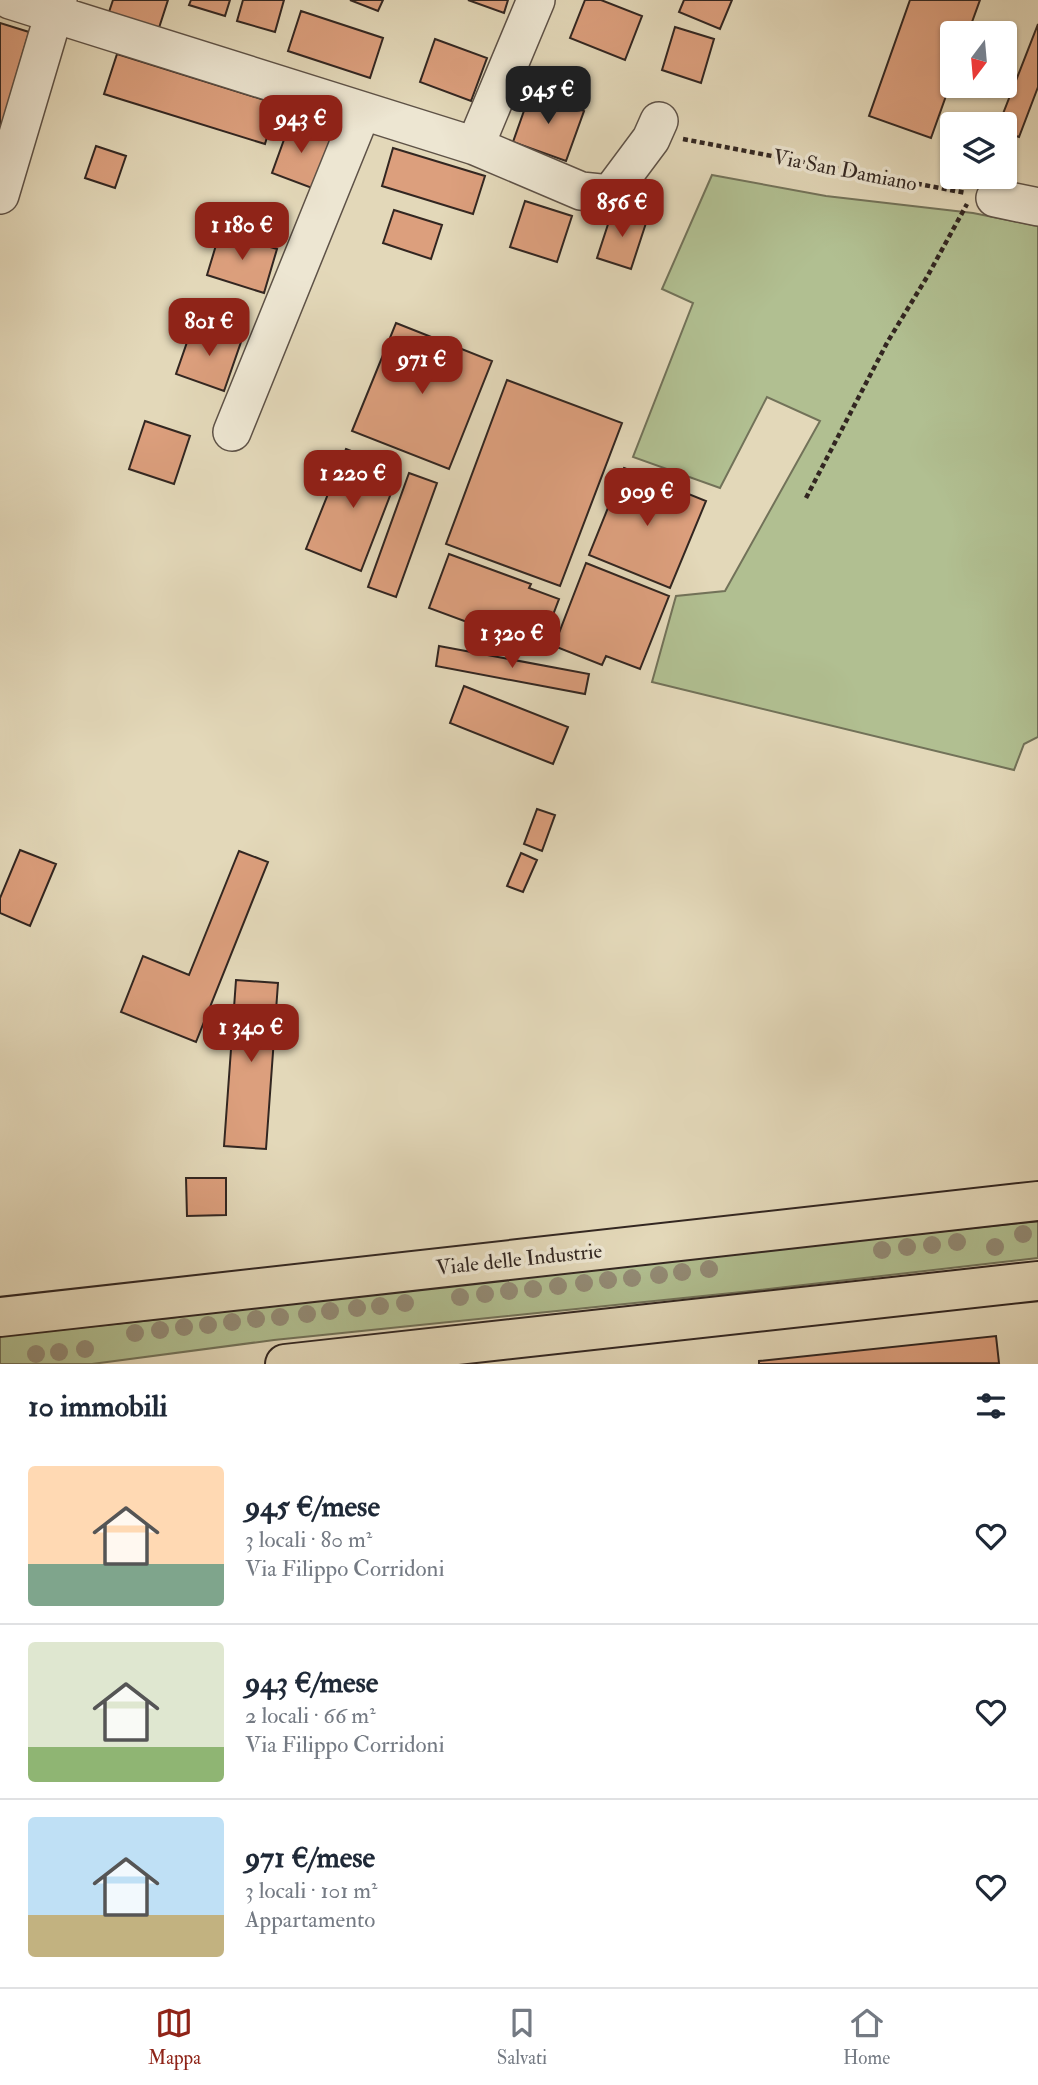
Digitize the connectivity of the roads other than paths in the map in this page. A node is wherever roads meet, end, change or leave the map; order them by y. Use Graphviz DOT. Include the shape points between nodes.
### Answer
graph roads {
  1 [pos="10,0"];
  2 [pos="536,0"];
  3 [pos="56,7"];
  4 [pos="362,111"];
  5 [pos="655,130"];
  6 [pos="475,146"];
  7 [pos="0,195"];
  8 [pos="983,196"];
  9 [pos="1038,207"];
  10 [pos="232,432"];
  11 [pos="1038,1201"];
  12 [pos="1038,1281"];
  13 [pos="0,1317"];
  14 [pos="285,1364"];
  1 -- 3 [label="street"];
  2 -- 6 [label="street"];
  3 -- 4 [label="street"];
  3 -- 7 [label="street"];
  4 -- 6 [label="street"];
  4 -- 10 [label="street"];
  5 -- 6 [label="street" via="610,194 581,191"];
  8 -- 9 [label="street"];
  11 -- 13 [label="main road, Viale delle Industrie"];
  12 -- 14 [label="main road"];
}
